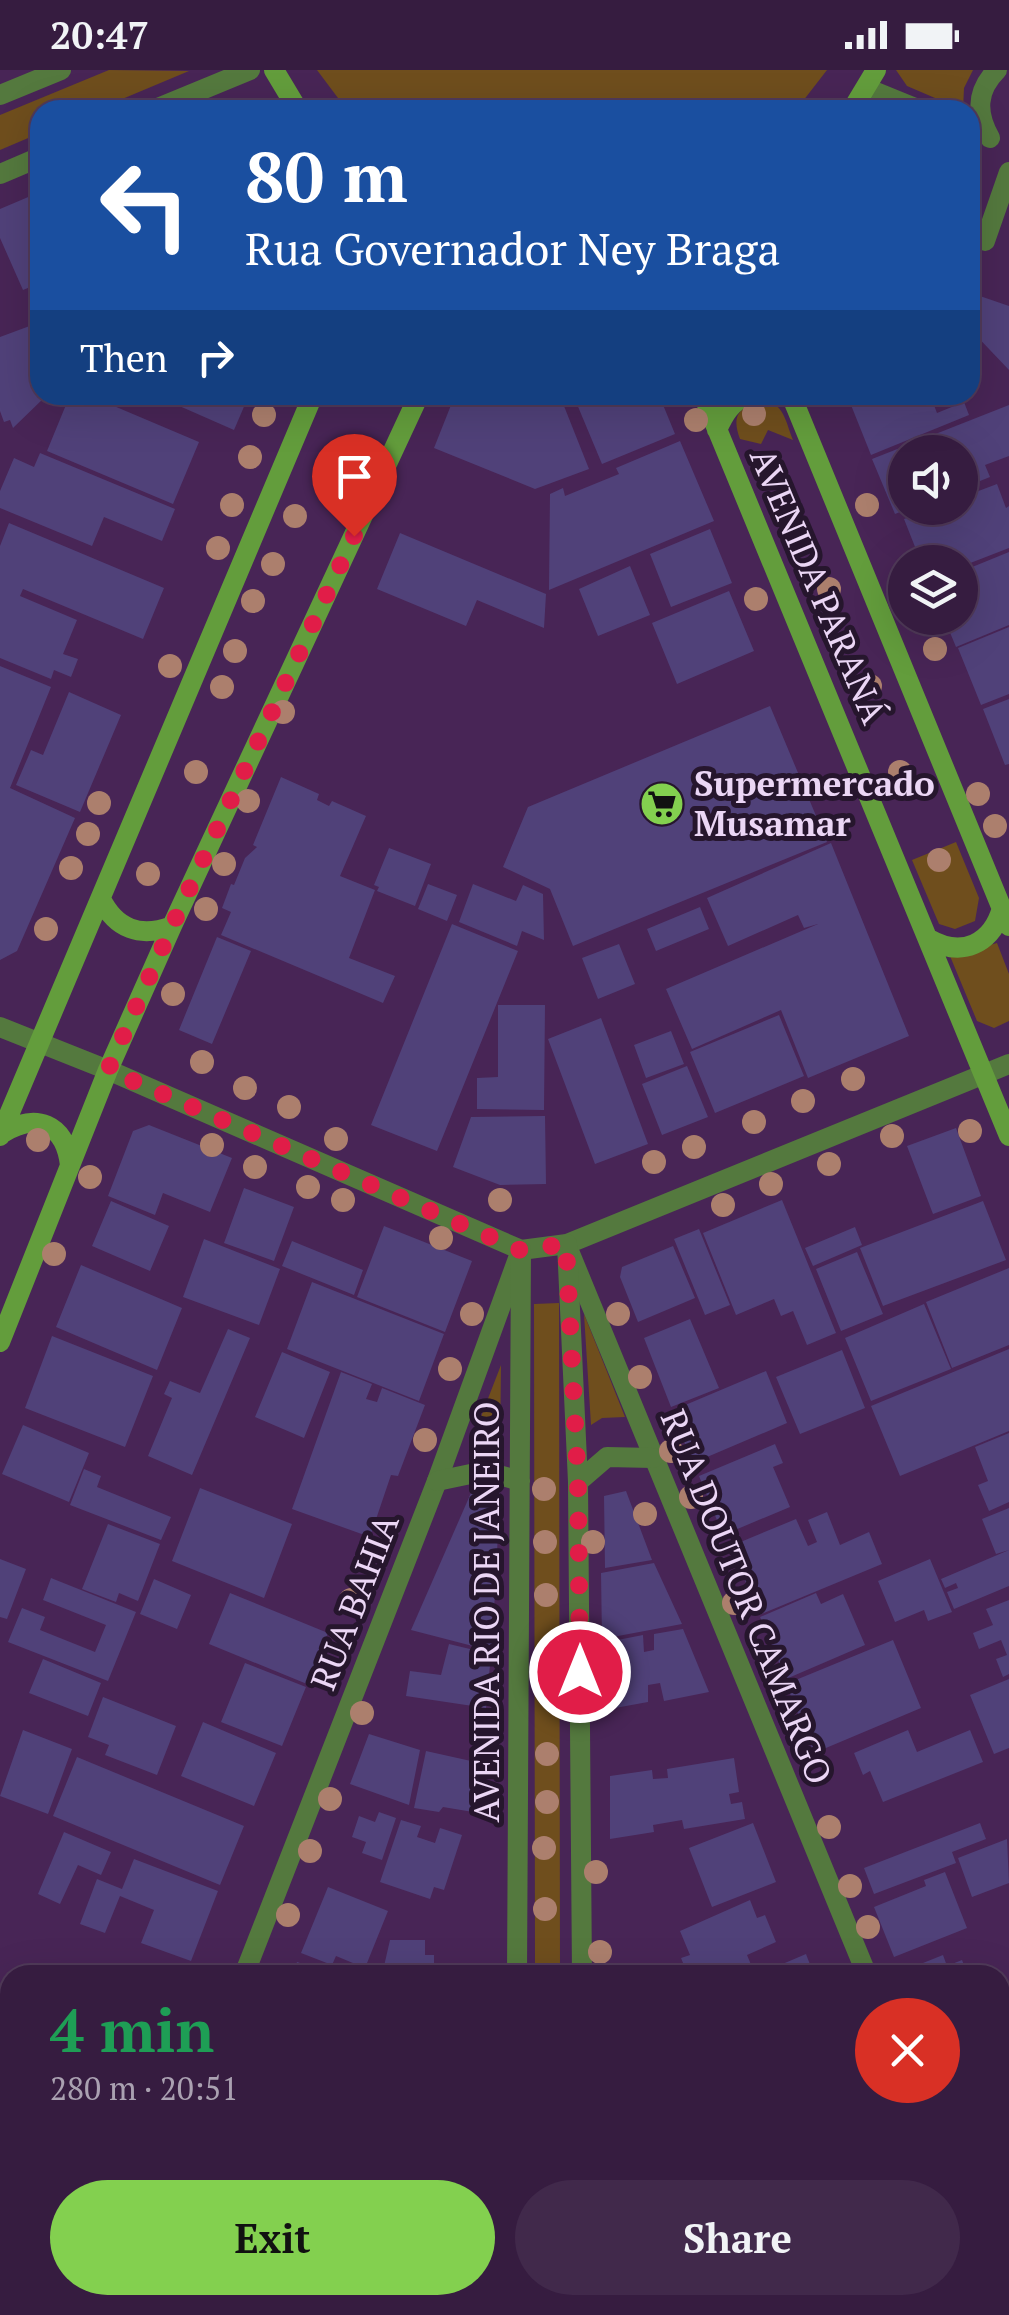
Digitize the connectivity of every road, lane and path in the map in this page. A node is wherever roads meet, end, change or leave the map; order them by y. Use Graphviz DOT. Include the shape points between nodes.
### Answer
graph roads {
  1 [pos="61,70"];
  2 [pos="250,70"];
  3 [pos="274,70"];
  4 [pos="997,70"];
  5 [pos="871,79"];
  6 [pos="0,95"];
  7 [pos="178,100"];
  8 [pos="292,100"];
  9 [pos="904,100"];
  10 [pos="980,100"];
  11 [pos="980,113"];
  12 [pos="990,138"];
  13 [pos="30,161"];
  14 [pos="1009,172"];
  15 [pos="0,174"];
  16 [pos="980,237"];
  17 [pos="309,405"];
  18 [pos="415,405"];
  19 [pos="707,405"];
  20 [pos="732,405"];
  21 [pos="793,405"];
  22 [pos="717,430"];
  23 [pos="100,898"];
  24 [pos="1006,917"];
  25 [pos="172,926"];
  26 [pos="930,939"];
  27 [pos="0,1027"];
  28 [pos="39,1044"];
  29 [pos="1009,1064"];
  30 [pos="108,1070"];
  31 [pos="984,1075"];
  32 [pos="0,1135"];
  33 [pos="1009,1136"];
  34 [pos="70,1168"];
  35 [pos="566,1244"];
  36 [pos="520,1250"];
  37 [pos="0,1342"];
  38 [pos="653,1458"];
  39 [pos="437,1481"];
  40 [pos="520,1481"];
  41 [pos="578,1482"];
  42 [pos="248,1965"];
  43 [pos="517,1965"];
  44 [pos="582,1965"];
  45 [pos="863,1965"];
  1 -- 6 [label="street"];
  2 -- 7 [label="street"];
  3 -- 8 [label="main road"];
  4 -- 10 [label="street"];
  5 -- 9 [label="street"];
  11 -- 12 [label="street"];
  13 -- 15 [label="street"];
  14 -- 16 [label="street" via="984,241"];
  17 -- 23 [label="main road"];
  18 -- 25 [label="main road"];
  19 -- 22 [label="main road, AVENIDA PARANÁ"];
  20 -- 22 [label="main road"];
  21 -- 24 [label="main road, AVENIDA PARANÁ"];
  22 -- 26 [label="main road, AVENIDA PARANÁ"];
  23 -- 25 [label="main road" via="122,926 138,932"];
  23 -- 28 [label="main road"];
  24 -- 26 [label="main road" via="975,946 943,947"];
  25 -- 30 [label="main road"];
  26 -- 31 [label="main road, AVENIDA PARANÁ"];
  27 -- 28 [label="street"];
  28 -- 30 [label="street"];
  28 -- 32 [label="main road"];
  29 -- 31 [label="street"];
  30 -- 34 [label="main road"];
  30 -- 36 [label="street"];
  31 -- 33 [label="main road, AVENIDA PARANÁ"];
  31 -- 35 [label="street"];
  32 -- 34 [label="main road" via="28,1122 56,1130 68,1147"];
  34 -- 37 [label="main road"];
  35 -- 36 [label="street"];
  35 -- 38 [label="street, RUA DOUTOR CAMARGO"];
  35 -- 41 [label="street"];
  36 -- 39 [label="street, RUA BAHIA"];
  36 -- 40 [label="street, AVENIDA RIO DE JANEIRO"];
  38 -- 41 [label="street" via="607,1457"];
  38 -- 45 [label="street, RUA DOUTOR CAMARGO"];
  39 -- 40 [label="street" via="484,1471"];
  39 -- 42 [label="street, RUA BAHIA"];
  40 -- 43 [label="street, AVENIDA RIO DE JANEIRO"];
  41 -- 44 [label="street"];
}
